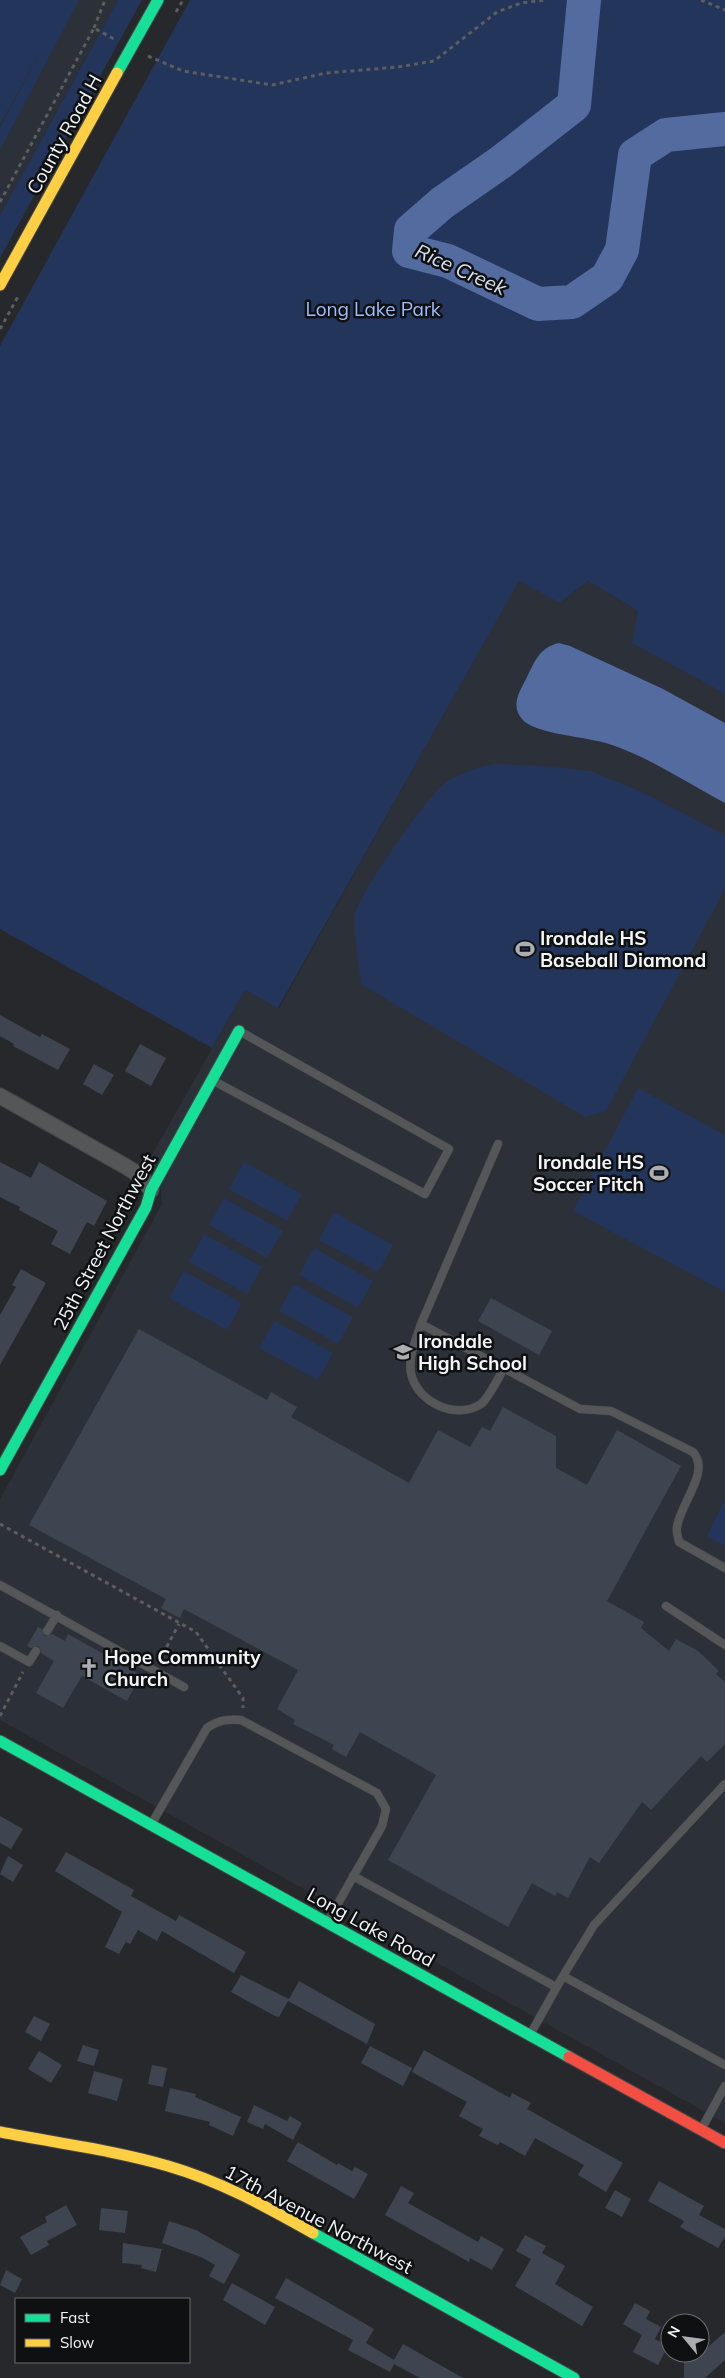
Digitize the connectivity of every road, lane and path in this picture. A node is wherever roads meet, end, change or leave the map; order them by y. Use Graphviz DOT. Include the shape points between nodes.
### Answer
graph roads {
  1 [pos="105,0"];
  2 [pos="158,0"];
  3 [pos="541,0"];
  4 [pos="546,0"];
  5 [pos="701,0"];
  6 [pos="725,10"];
  7 [pos="94,28"];
  8 [pos="132,48"];
  9 [pos="151,58"];
  10 [pos="0,202"];
  11 [pos="0,285"];
  12 [pos="239,1032"];
  13 [pos="212,1080"];
  14 [pos="0,1096"];
  15 [pos="498,1144"];
  16 [pos="151,1190"];
  17 [pos="421,1324"];
  18 [pos="504,1368"];
  19 [pos="0,1470"];
  20 [pos="0,1524"];
  21 [pos="725,1568"];
  22 [pos="0,1584"];
  23 [pos="666,1606"];
  24 [pos="57,1615"];
  25 [pos="179,1624"];
  26 [pos="47,1631"];
  27 [pos="725,1645"];
  28 [pos="0,1646"];
  29 [pos="36,1651"];
  30 [pos="29,1662"];
  31 [pos="154,1670"];
  32 [pos="184,1687"];
  33 [pos="0,1716"];
  34 [pos="244,1722"];
  35 [pos="0,1741"];
  36 [pos="725,1784"];
  37 [pos="151,1824"];
  38 [pos="353,1876"];
  39 [pos="327,1922"];
  40 [pos="563,1976"];
  41 [pos="556,1987"];
  42 [pos="530,2035"];
  43 [pos="725,2065"];
  44 [pos="725,2086"];
  45 [pos="701,2130"];
  46 [pos="0,2132"];
  47 [pos="725,2143"];
  48 [pos="574,2378"];
  1 -- 7 [label="path"];
  2 -- 8 [label="street, County Road H"];
  3 -- 4 [label="path"];
  3 -- 9 [label="path" via="497,12 434,61 398,67 326,73 272,85 191,72"];
  5 -- 6 [label="path"];
  7 -- 8 [label="path"];
  7 -- 10 [label="path"];
  8 -- 11 [label="street, County Road H"];
  12 -- 13 [label="street, 25th Street Northwest"];
  12 -- 13 [label="lane" via="449,1149 425,1194"];
  13 -- 16 [label="street, 25th Street Northwest"];
  14 -- 16 [label="street" via="125,1166 141,1176"];
  15 -- 17 [label="lane"];
  16 -- 19 [label="street, 25th Street Northwest" via="146,1207"];
  17 -- 18 [label="lane"];
  17 -- 18 [label="lane" via="411,1355 411,1372 415,1387 434,1403 459,1410 482,1403"];
  18 -- 21 [label="lane" via="580,1409 611,1412 693,1452 700,1462 700,1470 681,1512 677,1528 679,1542"];
  20 -- 25 [label="path"];
  22 -- 24 [label="lane"];
  23 -- 27 [label="lane"];
  24 -- 26 [label="lane"];
  24 -- 31 [label="lane"];
  25 -- 31 [label="path"];
  25 -- 34 [label="path" via="196,1632 243,1698"];
  28 -- 30 [label="lane"];
  29 -- 30 [label="lane"];
  30 -- 33 [label="path"];
  31 -- 32 [label="lane"];
  34 -- 37 [label="lane" via="226,1719 207,1728"];
  34 -- 38 [label="lane" via="377,1792 386,1809 382,1826"];
  35 -- 37 [label="street, Long Lake Road"];
  36 -- 40 [label="lane" via="594,1925"];
  37 -- 39 [label="street, Long Lake Road"];
  38 -- 39 [label="lane"];
  38 -- 41 [label="lane"];
  39 -- 42 [label="street, Long Lake Road"];
  40 -- 41 [label="lane"];
  40 -- 43 [label="lane"];
  41 -- 42 [label="lane"];
  42 -- 45 [label="street, Long Lake Road"];
  44 -- 45 [label="lane"];
  45 -- 47 [label="street, Long Lake Road"];
  46 -- 48 [label="street, 17th Avenue Northwest" via="170,2166 222,2185"];
}
